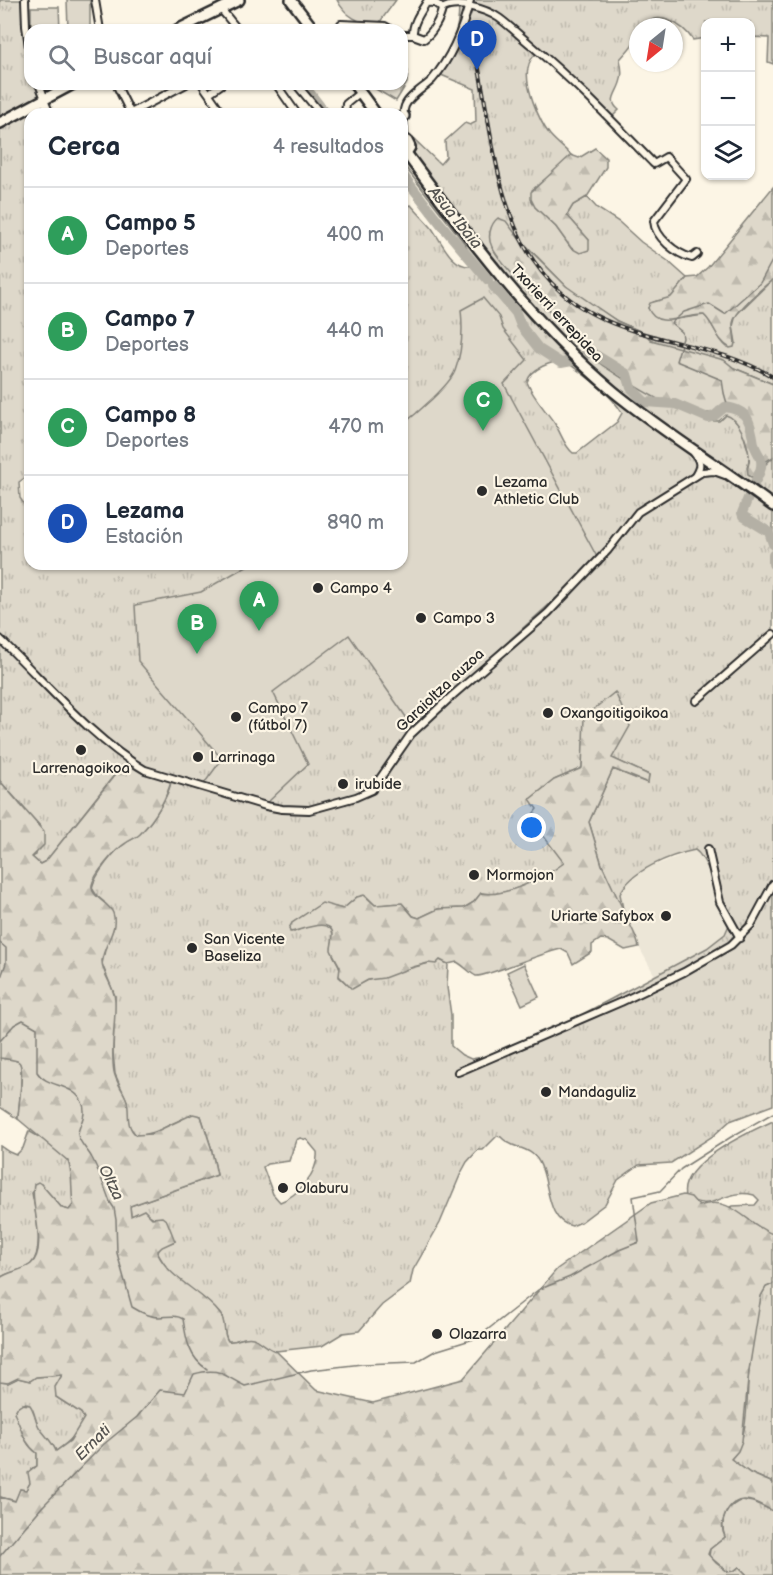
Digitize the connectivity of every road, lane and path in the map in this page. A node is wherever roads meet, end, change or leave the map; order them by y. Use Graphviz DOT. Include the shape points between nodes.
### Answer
graph roads {
  1 [pos="25,0"];
  2 [pos="95,0"];
  3 [pos="239,0"];
  4 [pos="291,0"];
  5 [pos="470,0"];
  6 [pos="427,1"];
  7 [pos="220,8"];
  8 [pos="468,8"];
  9 [pos="442,9"];
  10 [pos="26,24"];
  11 [pos="99,24"];
  12 [pos="189,24"];
  13 [pos="233,24"];
  14 [pos="309,24"];
  15 [pos="408,35"];
  16 [pos="413,35"];
  17 [pos="41,90"];
  18 [pos="61,90"];
  19 [pos="119,90"];
  20 [pos="175,90"];
  21 [pos="206,90"];
  22 [pos="280,90"];
  23 [pos="301,90"];
  24 [pos="358,90"];
  25 [pos="357,95"];
  26 [pos="44,99"];
  27 [pos="28,108"];
  28 [pos="48,108"];
  29 [pos="127,108"];
  30 [pos="141,108"];
  31 [pos="219,108"];
  32 [pos="293,108"];
  33 [pos="316,108"];
  34 [pos="346,108"];
  35 [pos="372,108"];
  36 [pos="405,108"];
  37 [pos="24,110"];
  38 [pos="0,123"];
  39 [pos="408,159"];
  40 [pos="698,254"];
  41 [pos="686,444"];
  42 [pos="710,461"];
  43 [pos="702,470"];
  44 [pos="738,480"];
  45 [pos="773,506"];
  46 [pos="773,634"];
  47 [pos="0,639"];
  48 [pos="696,701"];
  49 [pos="708,849"];
  50 [pos="773,884"];
  51 [pos="740,938"];
  52 [pos="458,1072"];
  1 -- 10 [label="street"];
  2 -- 11 [label="street"];
  3 -- 7 [label="street"];
  4 -- 14 [label="street"];
  5 -- 8 [label="street"];
  6 -- 9 [label="street"];
  6 -- 16 [label="street" via="412,28"];
  7 -- 12 [label="street"];
  7 -- 13 [label="street"];
  8 -- 9 [label="street" via="458,5"];
  8 -- 36 [label="street" via="460,35 445,62 431,81 406,102"];
  8 -- 40 [label="street" via="497,17 593,102 654,164 666,157 671,161 686,179 654,221 654,228 682,256 692,258"];
  9 -- 16 [label="street" via="428,37"];
  15 -- 16 [label="street"];
  17 -- 26 [label="street"];
  18 -- 26 [label="street"];
  19 -- 29 [label="street"];
  20 -- 30 [label="street"];
  21 -- 31 [label="street"];
  22 -- 32 [label="street"];
  23 -- 33 [label="street"];
  24 -- 35 [label="street"];
  25 -- 34 [label="street"];
  26 -- 27 [label="street"];
  26 -- 28 [label="street"];
  37 -- 38 [label="street"];
  39 -- 41 [label="street, Txorierri errepidea" via="562,344 612,390"];
  41 -- 42 [label="street, Txorierri errepidea"];
  41 -- 43 [label="street"];
  42 -- 43 [label="street"];
  42 -- 44 [label="street, Txorierri errepidea"];
  43 -- 44 [label="street"];
  43 -- 47 [label="street, Garaioltza auzoa" via="638,512 548,613 411,734 372,790 309,810 266,806 145,771 103,739"];
  44 -- 45 [label="street, Txorierri errepidea"];
  46 -- 48 [label="street"];
  49 -- 51 [label="street" via="720,902"];
  50 -- 51 [label="street"];
  51 -- 52 [label="street" via="684,972 621,1002"];
}
